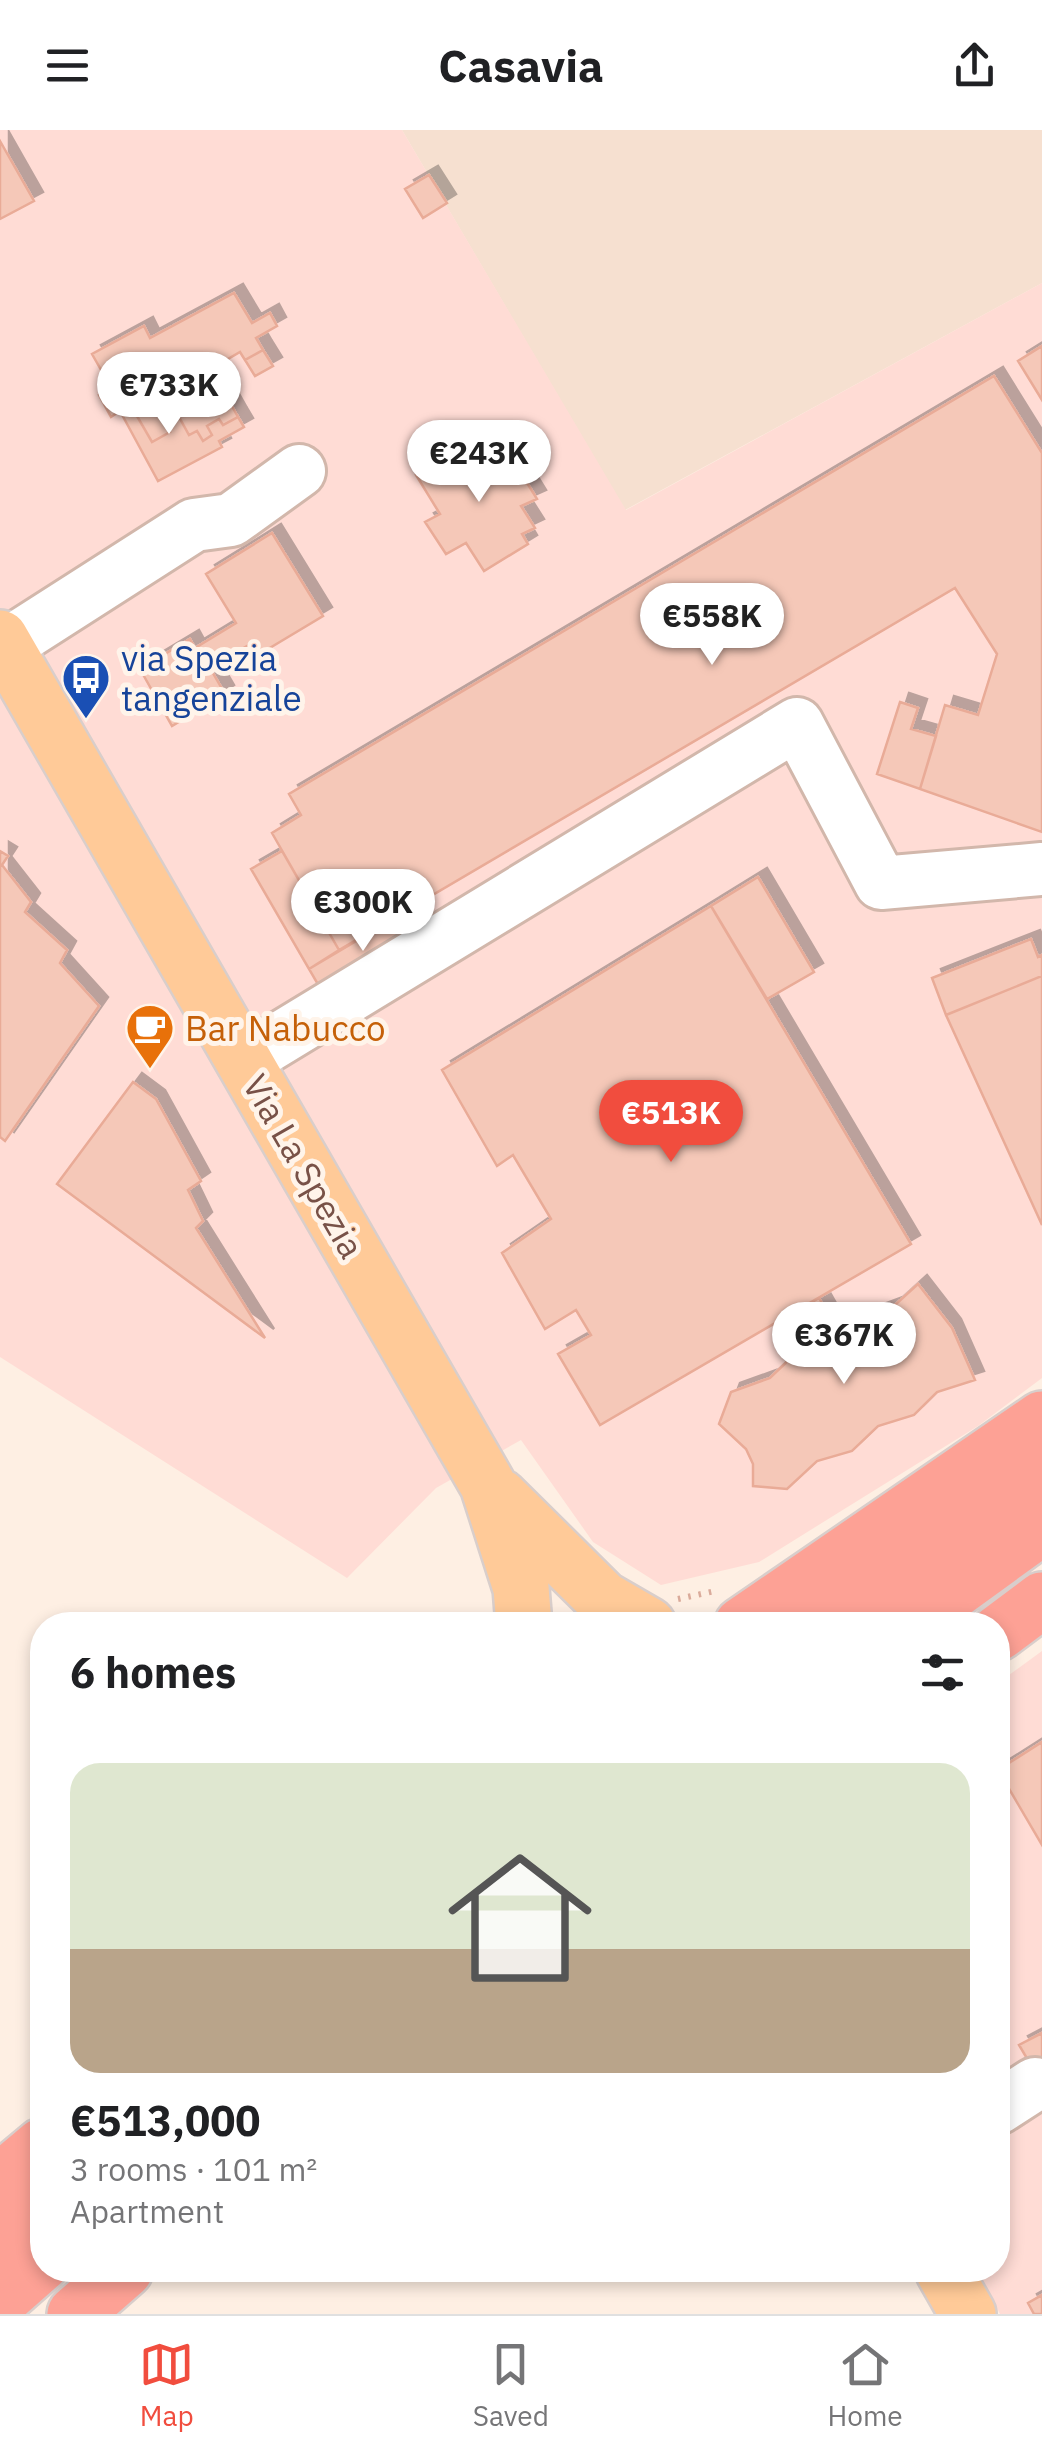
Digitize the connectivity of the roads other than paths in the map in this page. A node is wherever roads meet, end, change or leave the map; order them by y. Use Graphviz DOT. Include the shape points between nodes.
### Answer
graph roads {
  1 [pos="299,471"];
  2 [pos="2,642"];
  3 [pos="1042,869"];
  4 [pos="243,1060"];
  5 [pos="1042,1419"];
  6 [pos="1042,1473"];
  7 [pos="488,1486"];
  8 [pos="1042,1528"];
  9 [pos="1042,1600"];
  10 [pos="732,1607"];
  11 [pos="523,1612"];
  12 [pos="661,1612"];
  13 [pos="849,1612"];
  14 [pos="925,1612"];
  15 [pos="1010,1625"];
  16 [pos="30,2156"];
  17 [pos="0,2181"];
  18 [pos="30,2214"];
  19 [pos="0,2240"];
  20 [pos="30,2273"];
  21 [pos="111,2282"];
  22 [pos="950,2282"];
  23 [pos="0,2300"];
  24 [pos="75,2314"];
  25 [pos="968,2314"];
  1 -- 2 [label="lane" via="231,520 194,525"];
  2 -- 4 [label="main road, Via La Spezia"];
  3 -- 4 [label="lane" via="881,883 797,724"];
  4 -- 7 [label="main road, Via La Spezia"];
  5 -- 10 [label="highway"];
  6 -- 13 [label="highway"];
  7 -- 11 [label="main road, Via La Spezia"];
  7 -- 12 [label="main road, Via La Spezia" via="604,1599"];
  8 -- 14 [label="highway"];
  9 -- 15 [label="highway"];
  16 -- 17 [label="highway"];
  18 -- 19 [label="highway"];
  20 -- 23 [label="highway"];
  21 -- 24 [label="highway"];
  22 -- 25 [label="main road"];
}
